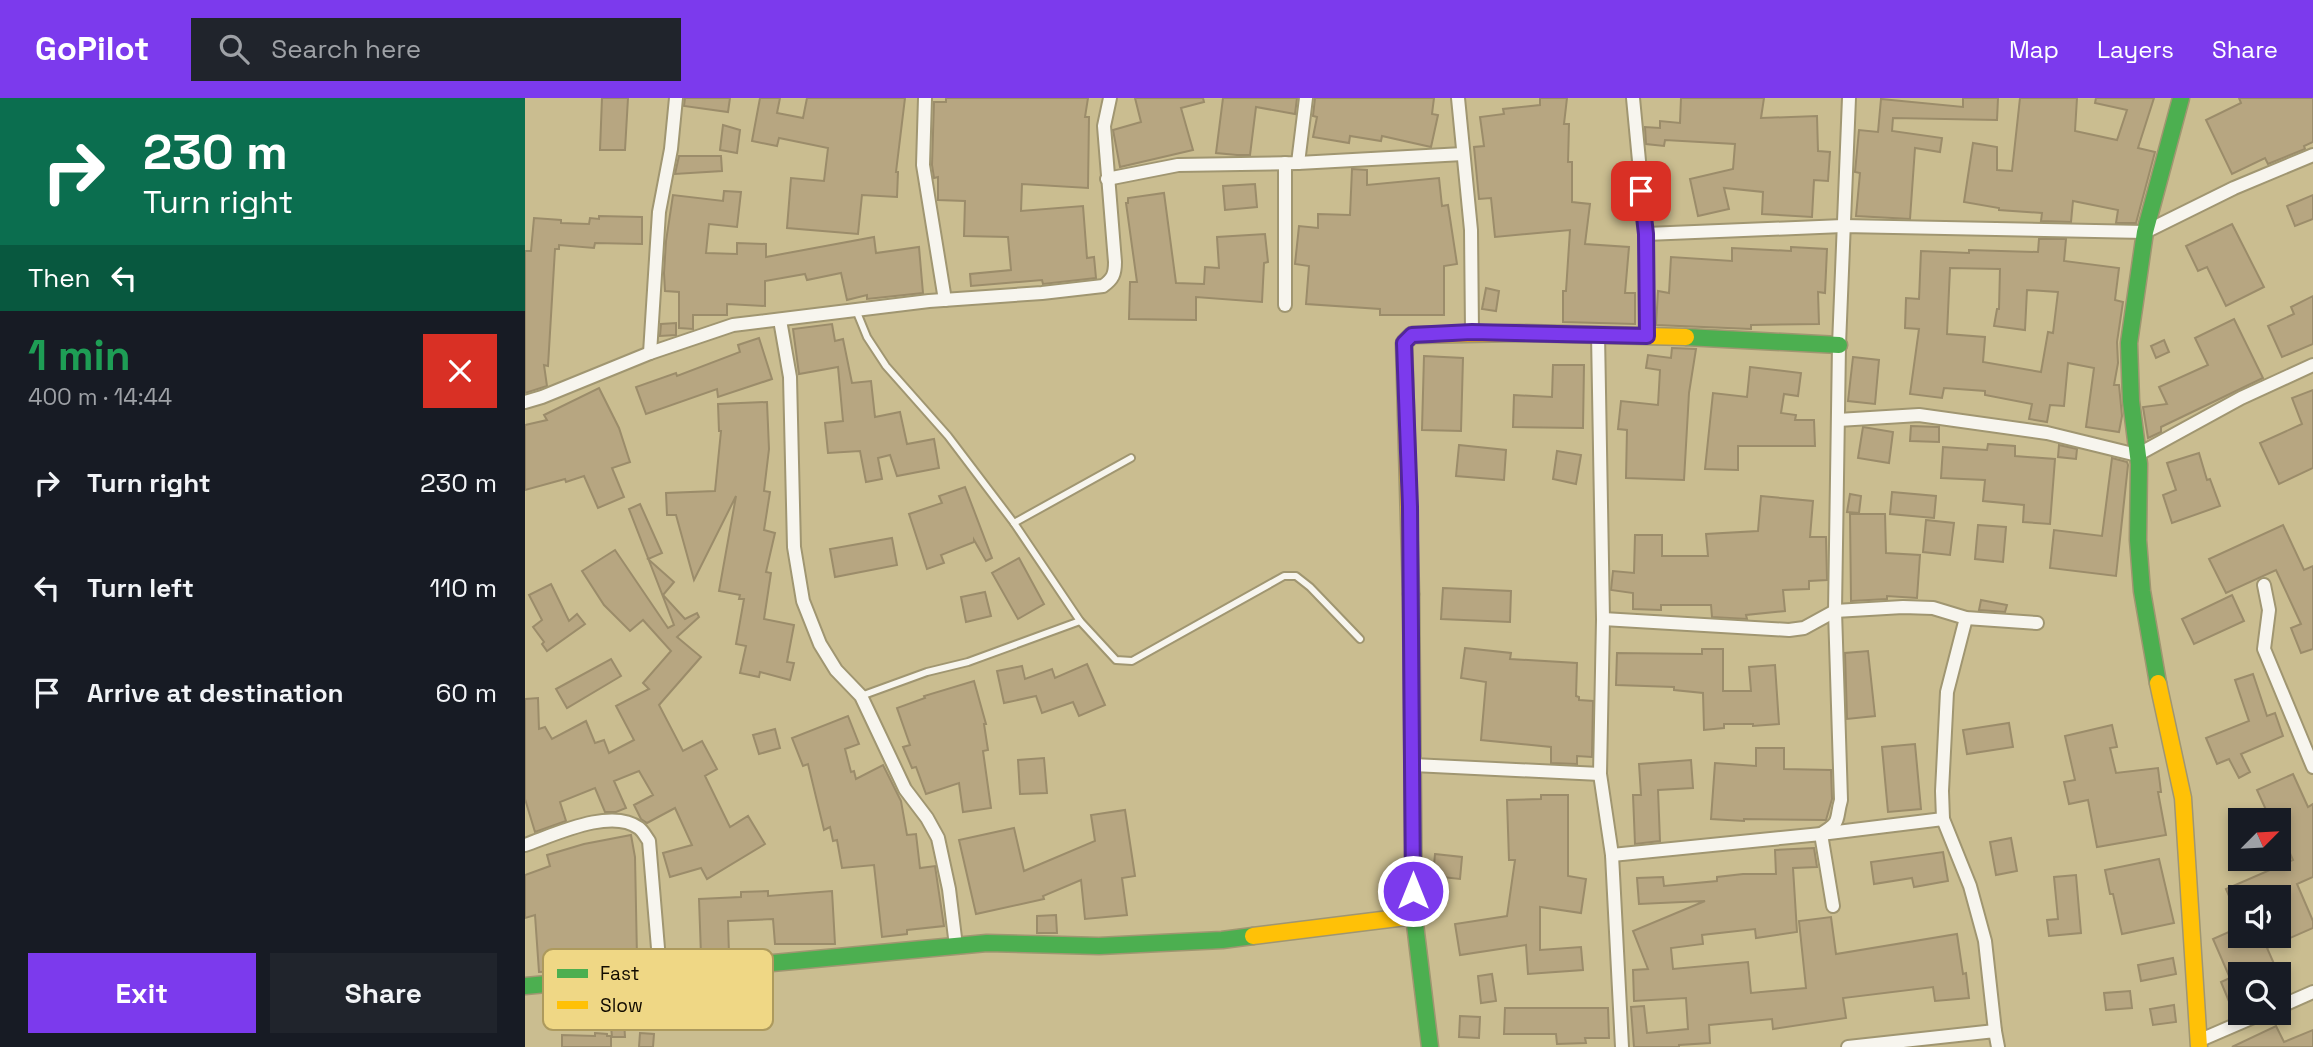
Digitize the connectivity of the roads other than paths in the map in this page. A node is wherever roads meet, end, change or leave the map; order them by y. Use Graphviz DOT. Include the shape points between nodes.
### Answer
graph roads {
  1 [pos="676,98"];
  2 [pos="925,98"];
  3 [pos="1110,98"];
  4 [pos="1306,98"];
  5 [pos="1458,98"];
  6 [pos="1633,98"];
  7 [pos="1849,98"];
  8 [pos="2181,98"];
  9 [pos="1463,155"];
  10 [pos="2313,155"];
  11 [pos="1291,163"];
  12 [pos="1107,179"];
  13 [pos="1843,226"];
  14 [pos="2145,232"];
  15 [pos="1646,234"];
  16 [pos="945,300"];
  17 [pos="1285,305"];
  18 [pos="856,309"];
  19 [pos="781,320"];
  20 [pos="1472,332"];
  21 [pos="1598,334"];
  22 [pos="1647,336"];
  23 [pos="1839,345"];
  24 [pos="650,353"];
  25 [pos="2313,365"];
  26 [pos="525,402"];
  27 [pos="1838,420"];
  28 [pos="2137,455"];
  29 [pos="1131,458"];
  30 [pos="1014,523"];
  31 [pos="2264,585"];
  32 [pos="1835,611"];
  33 [pos="1603,618"];
  34 [pos="1966,618"];
  35 [pos="1080,621"];
  36 [pos="2037,623"];
  37 [pos="1360,639"];
  38 [pos="861,696"];
  39 [pos="1413,765"];
  40 [pos="2313,767"];
  41 [pos="1600,774"];
  42 [pos="1943,819"];
  43 [pos="1821,834"];
  44 [pos="525,845"];
  45 [pos="1612,855"];
  46 [pos="1833,906"];
  47 [pos="1414,916"];
  48 [pos="956,946"];
  49 [pos="658,949"];
  50 [pos="773,962"];
  51 [pos="543,984"];
  52 [pos="525,986"];
  53 [pos="2313,992"];
  54 [pos="2291,1002"];
  55 [pos="2238,1025"];
  56 [pos="1995,1031"];
  57 [pos="2199,1044"];
  58 [pos="1430,1047"];
  59 [pos="1622,1047"];
  60 [pos="1848,1047"];
  61 [pos="1998,1047"];
  1 -- 24 [label="street" via="659,212"];
  2 -- 16 [label="street" via="923,165"];
  3 -- 12 [label="street" via="1104,126"];
  4 -- 11 [label="street"];
  5 -- 9 [label="street"];
  6 -- 15 [label="street"];
  7 -- 13 [label="street"];
  8 -- 14 [label="street"];
  9 -- 11 [label="street"];
  9 -- 20 [label="street" via="1471,230"];
  10 -- 14 [label="street"];
  11 -- 12 [label="street" via="1178,165"];
  11 -- 17 [label="street"];
  12 -- 16 [label="street" via="1115,262 1111,281 1078,289"];
  13 -- 14 [label="street"];
  13 -- 15 [label="street"];
  13 -- 23 [label="street"];
  14 -- 28 [label="street" via="2129,343"];
  15 -- 22 [label="street"];
  16 -- 18 [label="street"];
  18 -- 19 [label="street"];
  18 -- 30 [label="lane" via="886,366 948,436"];
  19 -- 24 [label="street" via="733,325"];
  19 -- 38 [label="street" via="790,377 794,547 803,601 820,644 836,670"];
  20 -- 21 [label="street"];
  20 -- 39 [label="street" via="1412,335 1404,343"];
  21 -- 22 [label="street"];
  21 -- 33 [label="street"];
  22 -- 23 [label="street"];
  23 -- 27 [label="street"];
  24 -- 26 [label="street"];
  25 -- 28 [label="street"];
  27 -- 28 [label="street" via="1919,415 2047,433"];
  27 -- 32 [label="street"];
  28 -- 57 [label="street" via="2142,592 2183,798"];
  29 -- 30 [label="lane"];
  30 -- 35 [label="lane"];
  31 -- 40 [label="street" via="2269,610 2264,649"];
  32 -- 33 [label="street" via="1804,628 1789,630"];
  32 -- 34 [label="street" via="1933,608"];
  32 -- 43 [label="street" via="1841,800 1839,819"];
  33 -- 41 [label="street"];
  34 -- 36 [label="street"];
  34 -- 42 [label="street" via="1947,692"];
  35 -- 37 [label="lane" via="1116,660 1132,662 1284,576 1296,576"];
  35 -- 38 [label="lane"];
  38 -- 48 [label="street" via="905,789 938,838"];
  39 -- 41 [label="street"];
  39 -- 47 [label="street"];
  41 -- 45 [label="street"];
  42 -- 43 [label="street"];
  42 -- 56 [label="street" via="1970,886 1985,941"];
  43 -- 45 [label="street"];
  43 -- 46 [label="street"];
  44 -- 49 [label="street" via="593,821 624,821 640,828 649,841"];
  45 -- 59 [label="street"];
  47 -- 48 [label="street" via="1222,940"];
  47 -- 58 [label="street"];
  48 -- 50 [label="street"];
  51 -- 52 [label="street"];
  53 -- 54 [label="street"];
  55 -- 57 [label="street"];
  56 -- 60 [label="street"];
  56 -- 61 [label="street"];
}
